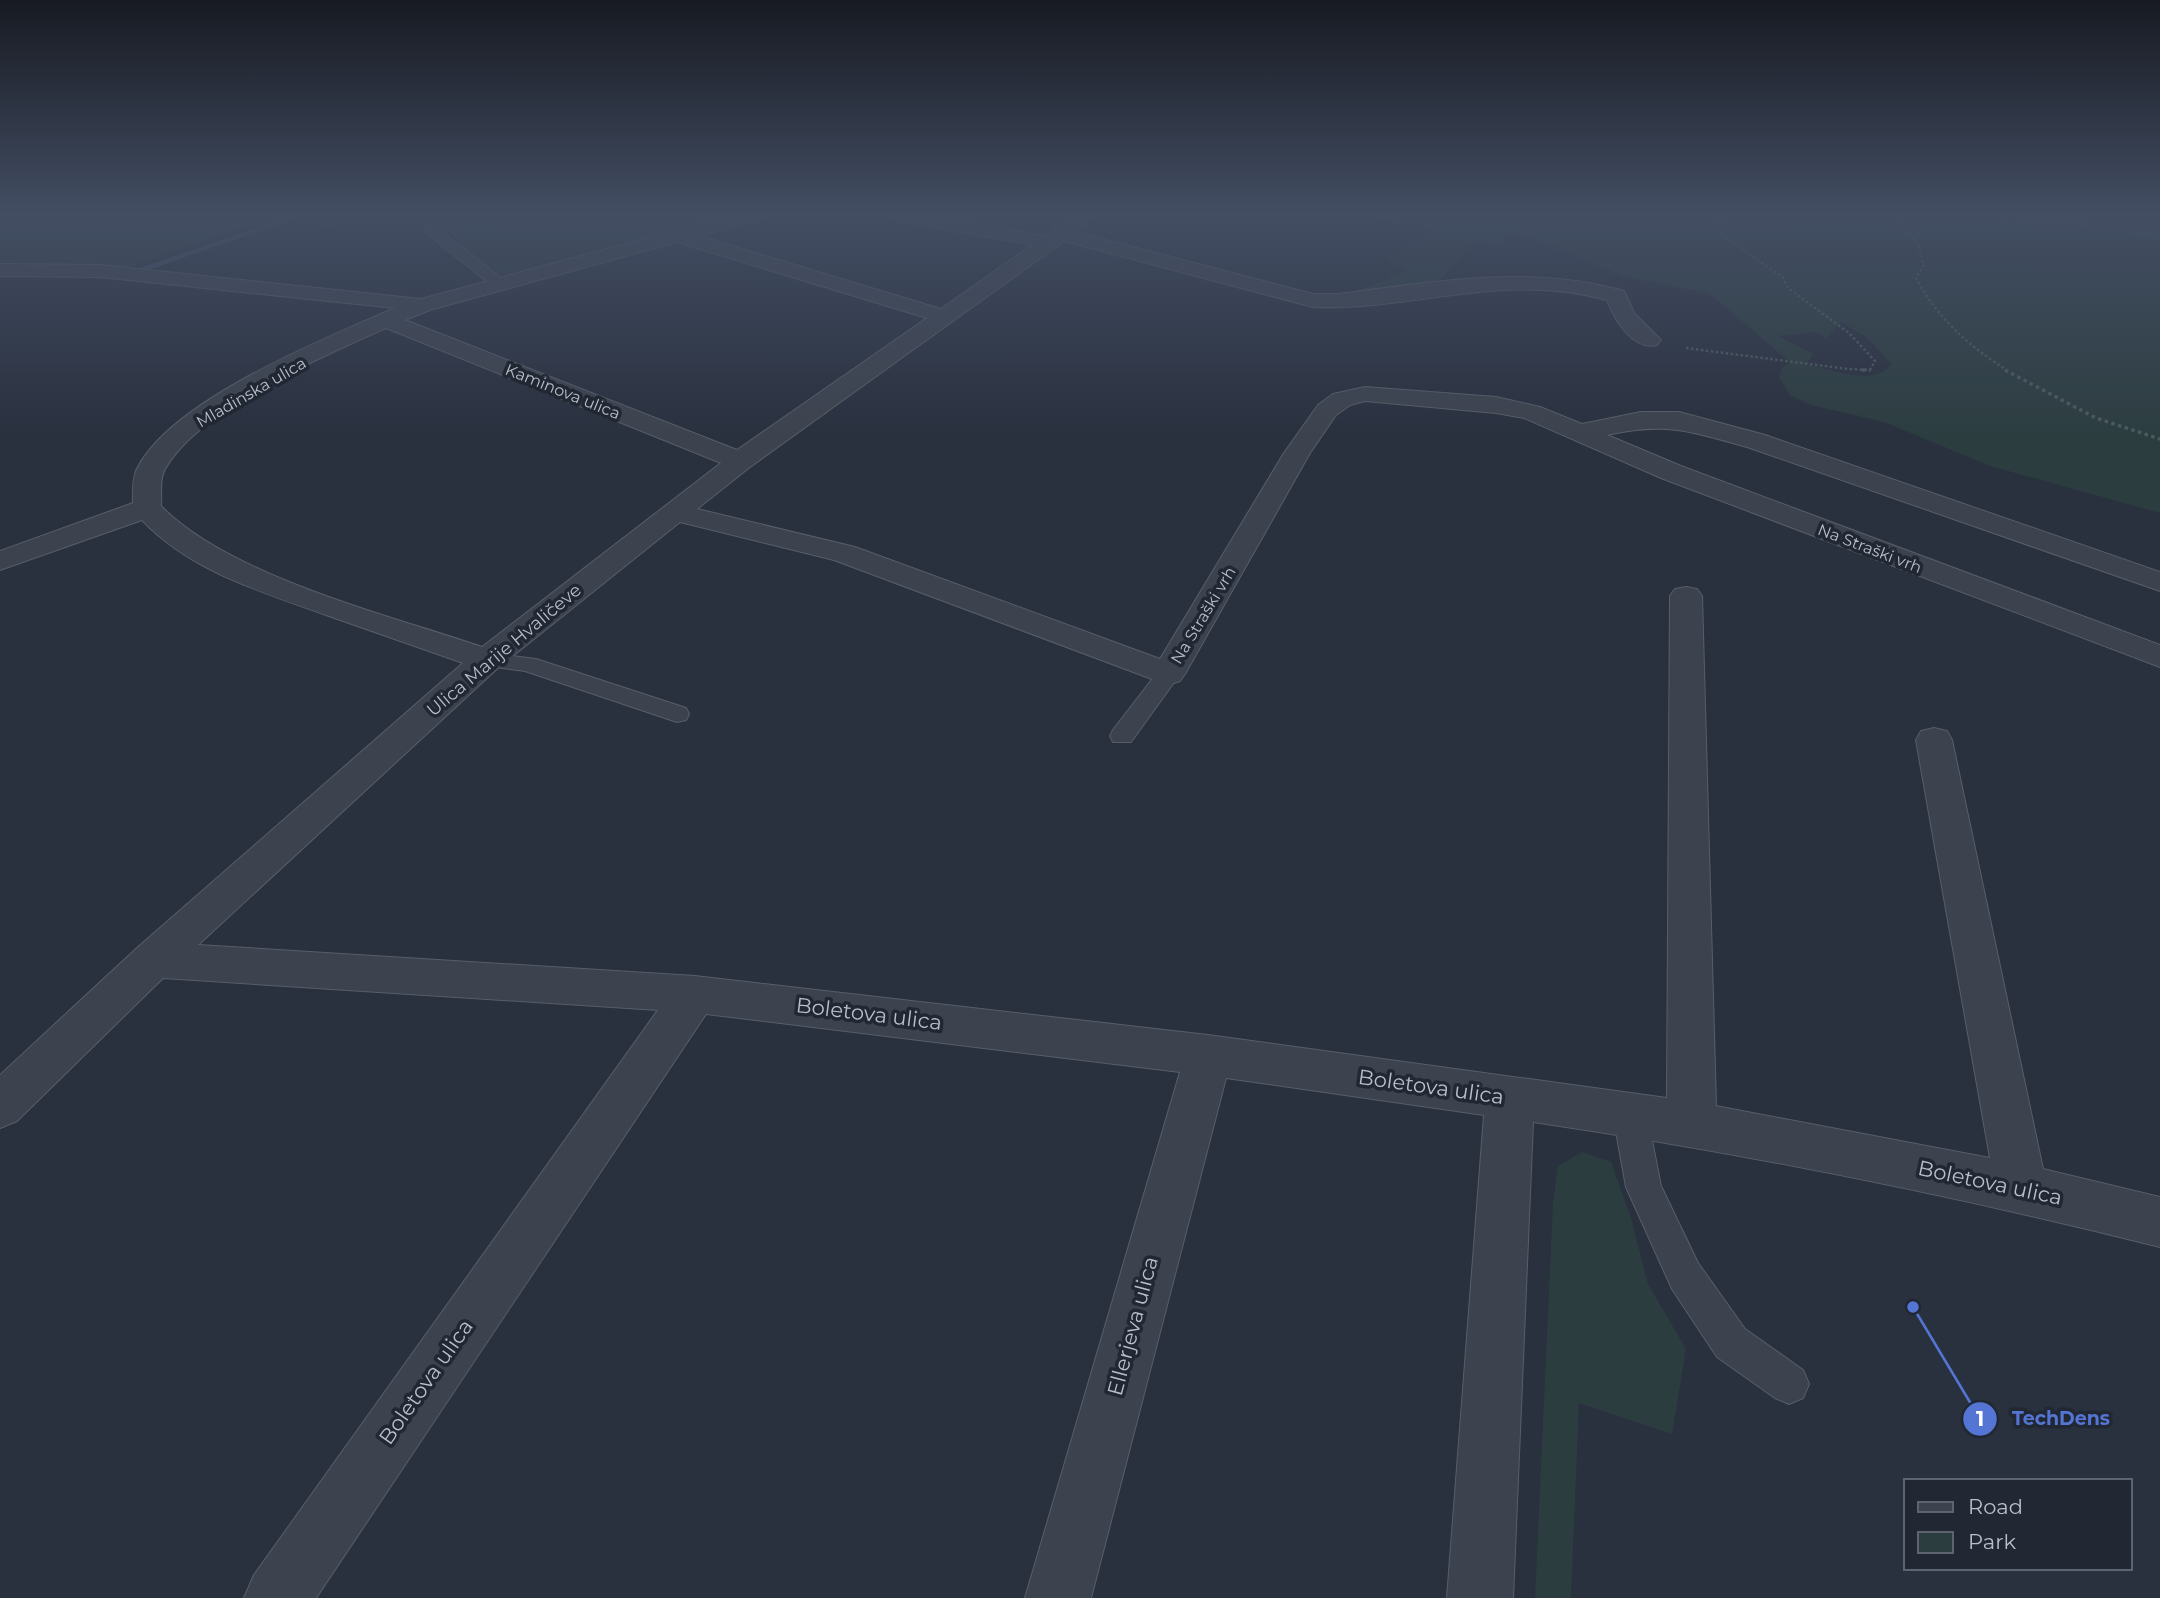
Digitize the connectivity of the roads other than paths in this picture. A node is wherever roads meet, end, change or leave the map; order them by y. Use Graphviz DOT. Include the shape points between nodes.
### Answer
graph roads {
  1 [pos="257,288"];
  2 [pos="482,288"];
  3 [pos="848,288"];
  4 [pos="983,288"];
  5 [pos="1261,288"];
  6 [pos="1474,288"];
  7 [pos="1588,288"];
  8 [pos="422,305"];
  9 [pos="942,316"];
  10 [pos="385,320"];
  11 [pos="1649,340"];
  12 [pos="1583,432"];
  13 [pos="740,461"];
  14 [pos="147,508"];
  15 [pos="674,512"];
  16 [pos="0,561"];
  17 [pos="2160,582"];
  18 [pos="1686,596"];
  19 [pos="2160,657"];
  20 [pos="487,660"];
  21 [pos="1168,674"];
  22 [pos="677,714"];
  23 [pos="1122,736"];
  24 [pos="1934,740"];
  25 [pos="153,960"];
  26 [pos="695,994"];
  27 [pos="1208,1055"];
  28 [pos="1510,1098"];
  29 [pos="0,1106"];
  30 [pos="1630,1115"];
  31 [pos="1692,1123"];
  32 [pos="2021,1188"];
  33 [pos="2160,1222"];
  34 [pos="1789,1384"];
  35 [pos="277,1598"];
  36 [pos="1058,1598"];
  37 [pos="1480,1598"];
  1 -- 8 [label="street"];
  2 -- 8 [label="street, Mladinska ulica"];
  3 -- 9 [label="street"];
  4 -- 9 [label="street, Ulica Marije Hvaličeve"];
  5 -- 6 [label="street" via="1338,301"];
  7 -- 11 [label="street" via="1616,296 1624,316"];
  8 -- 10 [label="street, Mladinska ulica"];
  9 -- 13 [label="street, Ulica Marije Hvaličeve"];
  10 -- 13 [label="street, Kaminova ulica"];
  10 -- 14 [label="street, Mladinska ulica" via="275,374 171,440 149,472"];
  12 -- 17 [label="street" via="1642,420 1679,420 1756,441"];
  12 -- 19 [label="street, Na Straški vrh" via="1683,477"];
  12 -- 21 [label="street, Na Straški vrh" via="1531,412 1496,405 1365,394 1342,399 1326,410 1297,453"];
  13 -- 15 [label="street, Ulica Marije Hvaličeve"];
  14 -- 16 [label="street"];
  14 -- 20 [label="street" via="207,557 293,593"];
  15 -- 20 [label="street, Ulica Marije Hvaličeve"];
  15 -- 21 [label="street, Na Straški vrh" via="844,553"];
  18 -- 31 [label="street"];
  20 -- 22 [label="lane" via="528,664"];
  20 -- 25 [label="street, Ulica Marije Hvaličeve"];
  21 -- 23 [label="lane"];
  24 -- 32 [label="street"];
  25 -- 26 [label="street, Boletova ulica"];
  25 -- 29 [label="street, Ulica Marije Hvaličeve"];
  26 -- 27 [label="street, Boletova ulica"];
  26 -- 35 [label="street, Boletova ulica"];
  27 -- 28 [label="street, Boletova ulica"];
  27 -- 36 [label="street, Ellerjeva ulica"];
  28 -- 30 [label="street, Boletova ulica"];
  28 -- 37 [label="street"];
  30 -- 31 [label="street, Boletova ulica"];
  30 -- 34 [label="lane" via="1644,1187 1685,1276 1731,1343"];
  31 -- 32 [label="street, Boletova ulica"];
  32 -- 33 [label="street, Boletova ulica"];
}
